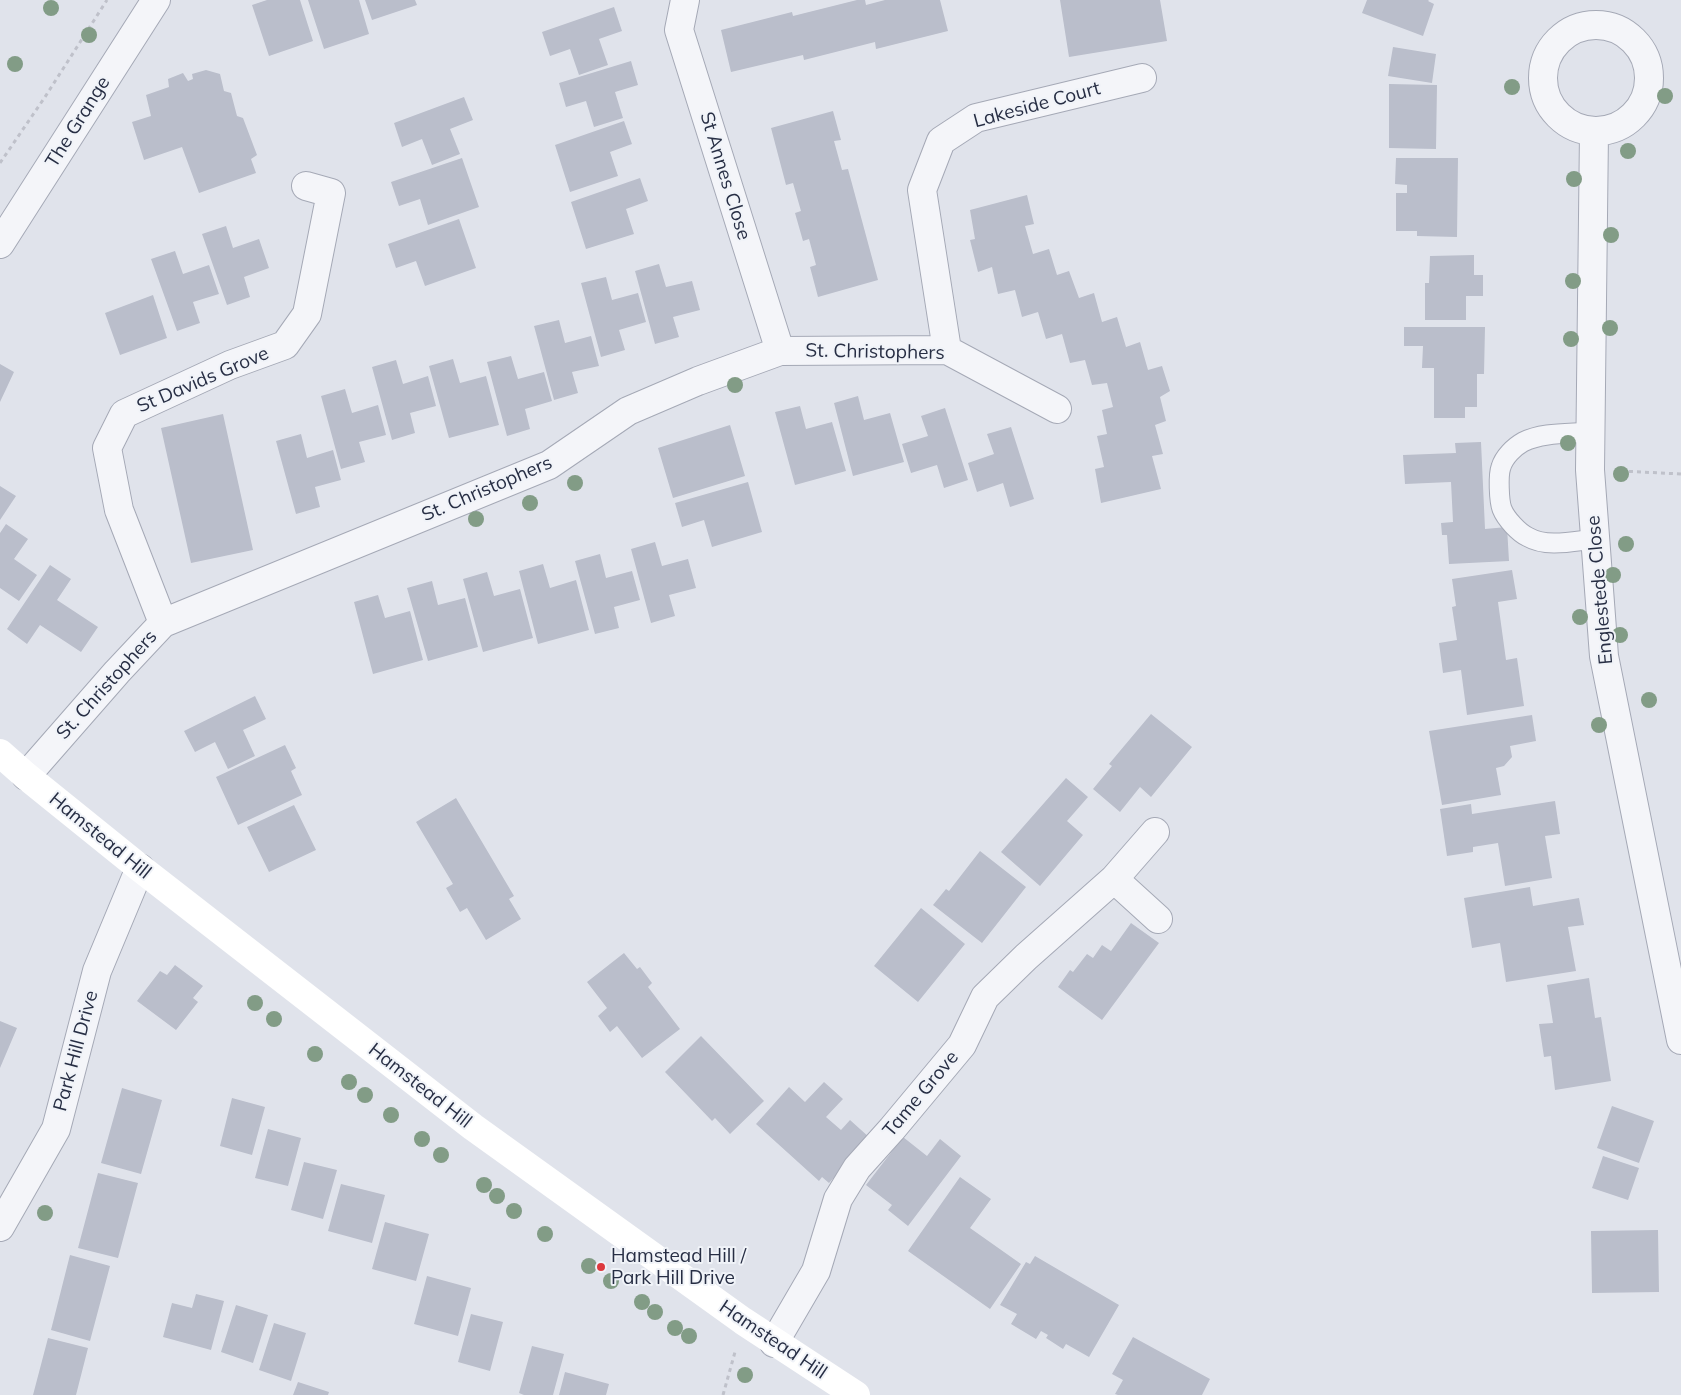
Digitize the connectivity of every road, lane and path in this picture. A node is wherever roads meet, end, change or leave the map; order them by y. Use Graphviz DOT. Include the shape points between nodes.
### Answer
graph roads {
  1 [pos="107,0"];
  2 [pos="156,0"];
  3 [pos="685,0"];
  4 [pos="1142,78"];
  5 [pos="1594,132"];
  6 [pos="0,163"];
  7 [pos="306,186"];
  8 [pos="0,244"];
  9 [pos="947,350"];
  10 [pos="780,352"];
  11 [pos="1057,409"];
  12 [pos="1591,432"];
  13 [pos="1590,470"];
  14 [pos="1681,474"];
  15 [pos="1595,539"];
  16 [pos="163,623"];
  17 [pos="0,754"];
  18 [pos="26,776"];
  19 [pos="1155,832"];
  20 [pos="140,868"];
  21 [pos="1114,879"];
  22 [pos="1158,919"];
  23 [pos="1681,1040"];
  24 [pos="0,1227"];
  25 [pos="743,1321"];
  26 [pos="774,1343"];
  27 [pos="724,1395"];
  28 [pos="856,1395"];
  1 -- 6 [label="path"];
  2 -- 8 [label="street, The Grange"];
  3 -- 10 [label="street, St Annes Close" via="679,30"];
  4 -- 9 [label="street, Lakeside Court" via="976,118 941,141 922,190"];
  5 -- 12 [label="street, Englestede Close"];
  7 -- 16 [label="street, St Davids Grove" via="331,193 307,314 285,345 230,365 124,414 107,448 119,510"];
  9 -- 10 [label="street, St. Christophers"];
  9 -- 11 [label="street, St. Christophers"];
  10 -- 16 [label="street, St. Christophers" via="698,381 628,411 549,465"];
  12 -- 13 [label="street, Englestede Close"];
  12 -- 15 [label="lane" via="1537,437 1522,442 1511,450 1501,467 1500,488 1502,509 1526,537 1538,542"];
  13 -- 14 [label="path"];
  13 -- 15 [label="street, Englestede Close"];
  15 -- 23 [label="street, Englestede Close" via="1604,656"];
  16 -- 18 [label="street, St. Christophers"];
  17 -- 18 [label="main road, Hamstead Hill"];
  18 -- 20 [label="main road, Hamstead Hill"];
  19 -- 21 [label="street, Tame Grove"];
  20 -- 24 [label="street, Park Hill Drive" via="97,970 56,1129"];
  20 -- 25 [label="main road, Hamstead Hill" via="473,1127"];
  21 -- 22 [label="street"];
  21 -- 26 [label="street, Tame Grove" via="985,997 962,1045 857,1168 838,1199 816,1271"];
  25 -- 26 [label="main road, Hamstead Hill"];
  25 -- 27 [label="path"];
  26 -- 28 [label="main road, Hamstead Hill"];
}
